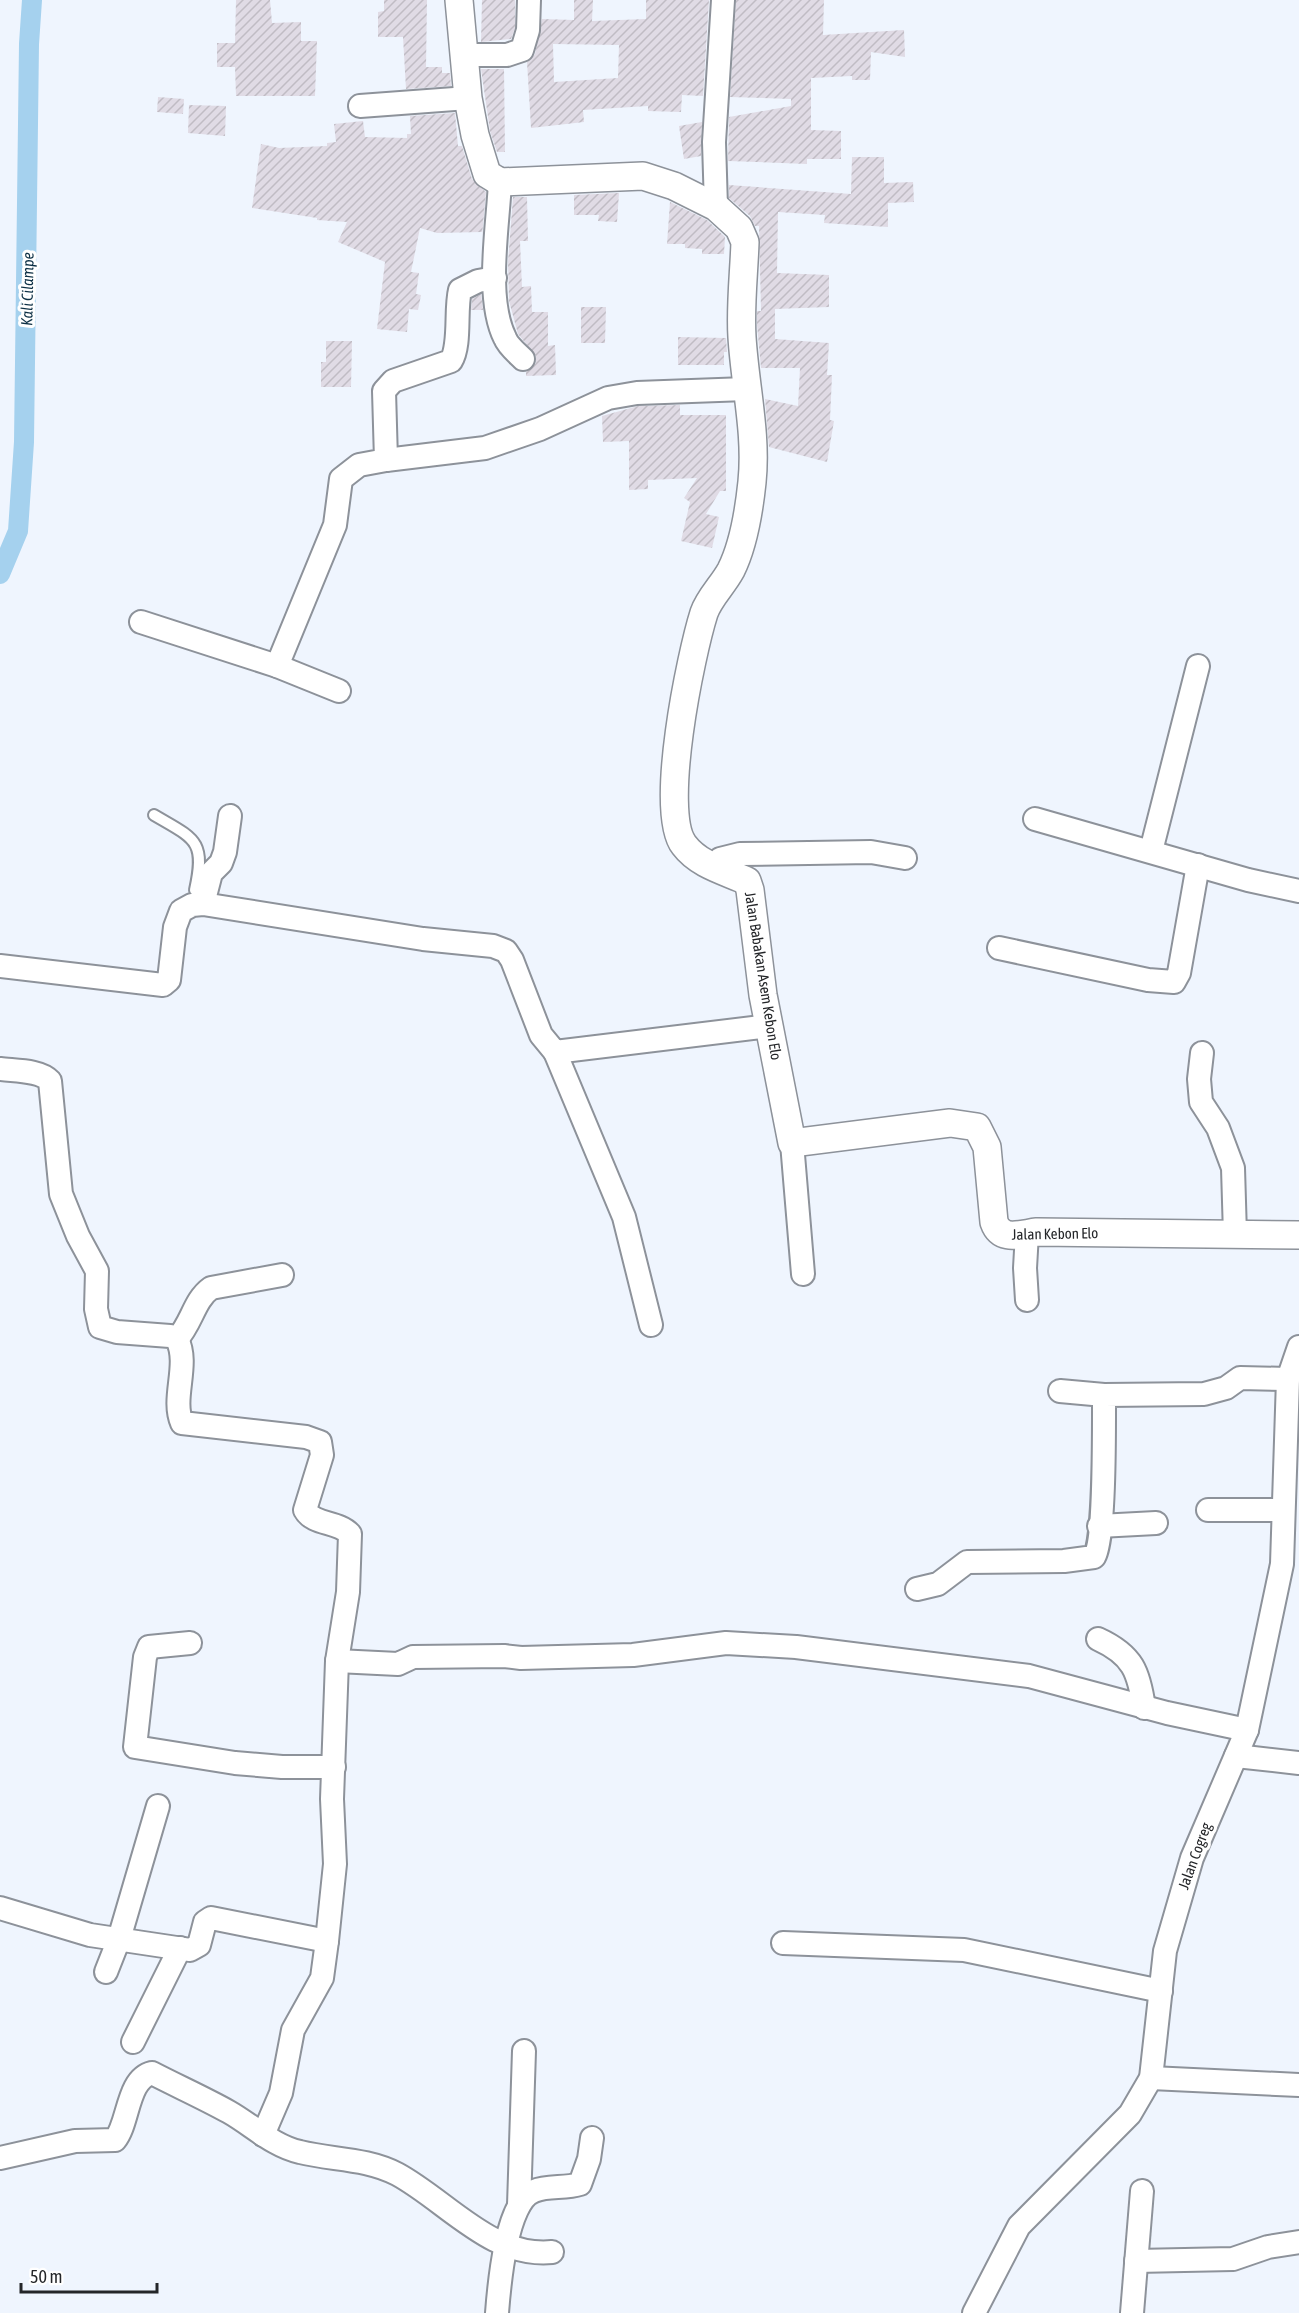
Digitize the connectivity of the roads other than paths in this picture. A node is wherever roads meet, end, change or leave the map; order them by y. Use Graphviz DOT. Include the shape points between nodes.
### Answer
graph roads {
  1 [pos="459,0"];
  2 [pos="529,0"];
  3 [pos="723,0"];
  4 [pos="465,55"];
  5 [pos="468,98"];
  6 [pos="360,106"];
  7 [pos="500,182"];
  8 [pos="716,207"];
  9 [pos="495,278"];
  10 [pos="523,359"];
  11 [pos="746,389"];
  12 [pos="386,460"];
  13 [pos="141,622"];
  14 [pos="277,666"];
  15 [pos="1198,666"];
  16 [pos="339,691"];
  17 [pos="154,815"];
  18 [pos="230,816"];
  19 [pos="1035,819"];
  20 [pos="1151,851"];
  21 [pos="905,858"];
  22 [pos="1198,865"];
  23 [pos="714,868"];
  24 [pos="1299,891"];
  25 [pos="198,905"];
  26 [pos="999,948"];
  27 [pos="0,966"];
  28 [pos="769,1026"];
  29 [pos="555,1052"];
  30 [pos="1202,1053"];
  31 [pos="0,1069"];
  32 [pos="792,1143"];
  33 [pos="1027,1233"];
  34 [pos="1235,1235"];
  35 [pos="1299,1235"];
  36 [pos="804,1274"];
  37 [pos="282,1275"];
  38 [pos="1027,1300"];
  39 [pos="651,1325"];
  40 [pos="177,1339"];
  41 [pos="1299,1347"];
  42 [pos="1288,1379"];
  43 [pos="1060,1391"];
  44 [pos="1104,1395"];
  45 [pos="1208,1510"];
  46 [pos="1283,1510"];
  47 [pos="1156,1524"];
  48 [pos="1099,1526"];
  49 [pos="917,1589"];
  50 [pos="1098,1639"];
  51 [pos="190,1643"];
  52 [pos="337,1661"];
  53 [pos="1144,1708"];
  54 [pos="1247,1730"];
  55 [pos="1236,1755"];
  56 [pos="1299,1763"];
  57 [pos="334,1767"];
  58 [pos="158,1806"];
  59 [pos="0,1908"];
  60 [pos="119,1939"];
  61 [pos="327,1941"];
  62 [pos="783,1943"];
  63 [pos="180,1948"];
  64 [pos="106,1972"];
  65 [pos="1161,1991"];
  66 [pos="133,2042"];
  67 [pos="524,2051"];
  68 [pos="1151,2078"];
  69 [pos="1299,2085"];
  70 [pos="263,2135"];
  71 [pos="592,2138"];
  72 [pos="0,2158"];
  73 [pos="1142,2191"];
  74 [pos="519,2205"];
  75 [pos="1299,2242"];
  76 [pos="506,2246"];
  77 [pos="552,2252"];
  78 [pos="1136,2261"];
  79 [pos="497,2313"];
  80 [pos="974,2313"];
  81 [pos="1132,2313"];
  1 -- 4 [label="street"];
  2 -- 4 [label="street" via="528,30 522,50 507,55"];
  3 -- 8 [label="street" via="714,142"];
  4 -- 5 [label="street"];
  5 -- 6 [label="street"];
  5 -- 7 [label="street" via="488,174"];
  7 -- 8 [label="street, Jalan Babakan Asem Kebon Elo" via="643,176"];
  7 -- 9 [label="street"];
  8 -- 11 [label="street, Jalan Babakan Asem Kebon Elo" via="739,228 745,242 741,334"];
  9 -- 10 [label="street" via="496,308 505,339"];
  9 -- 12 [label="street" via="460,290 451,361 393,381 384,391"];
  11 -- 12 [label="street" via="637,393 608,398 540,429 485,448"];
  11 -- 23 [label="street, Jalan Babakan Asem Kebon Elo" via="754,449 747,518 731,570 705,610 675,761 682,843"];
  12 -- 14 [label="street" via="359,465 341,479 335,525"];
  13 -- 14 [label="street"];
  14 -- 16 [label="street"];
  15 -- 20 [label="street"];
  17 -- 25 [label="lane" via="197,844"];
  18 -- 25 [label="street" via="225,852"];
  19 -- 20 [label="street"];
  20 -- 22 [label="street"];
  21 -- 23 [label="street" via="871,852 740,854 720,859"];
  22 -- 24 [label="street"];
  22 -- 26 [label="street" via="1179,973 1174,982"];
  23 -- 28 [label="street, Jalan Babakan Asem Kebon Elo" via="747,881"];
  25 -- 27 [label="street" via="181,911 177,918 169,980 163,985"];
  25 -- 29 [label="street" via="506,951 513,960 540,1035"];
  28 -- 29 [label="street"];
  28 -- 32 [label="street, Jalan Babakan Asem Kebon Elo"];
  29 -- 39 [label="street" via="624,1217"];
  30 -- 34 [label="street" via="1201,1102 1218,1128 1233,1168"];
  31 -- 40 [label="street" via="50,1081 61,1194 97,1271 96,1309 100,1327"];
  32 -- 33 [label="street, Jalan Kebon Elo" via="918,1126 977,1126 987,1147 996,1228 1012,1236"];
  32 -- 36 [label="street"];
  33 -- 34 [label="street, Jalan Kebon Elo"];
  33 -- 38 [label="street"];
  34 -- 35 [label="street, Jalan Kebon Elo"];
  37 -- 40 [label="street" via="211,1288 203,1294 187,1328"];
  40 -- 52 [label="street" via="182,1362 182,1423 306,1437 320,1442 322,1455 305,1510 312,1517 344,1528 352,1543"];
  41 -- 42 [label="street, Jalan Cogreg"];
  42 -- 44 [label="street" via="1240,1378 1226,1388 1204,1394"];
  42 -- 46 [label="street, Jalan Cogreg"];
  43 -- 44 [label="street"];
  44 -- 48 [label="street"];
  45 -- 46 [label="street"];
  46 -- 54 [label="street, Jalan Cogreg" via="1282,1564"];
  47 -- 48 [label="street"];
  48 -- 49 [label="street" via="1098,1548 1091,1558 967,1562 938,1584"];
  50 -- 53 [label="street" via="1115,1646 1132,1665 1140,1682"];
  51 -- 57 [label="street" via="149,1647 135,1747 235,1763"];
  52 -- 53 [label="street" via="398,1664 413,1657 633,1655 726,1643 876,1656 1029,1676"];
  52 -- 57 [label="street"];
  53 -- 54 [label="street"];
  54 -- 55 [label="street, Jalan Cogreg"];
  55 -- 56 [label="street"];
  55 -- 65 [label="street, Jalan Cogreg" via="1192,1858 1165,1950"];
  57 -- 61 [label="street" via="335,1864"];
  58 -- 60 [label="street"];
  59 -- 60 [label="street" via="90,1935"];
  60 -- 63 [label="street"];
  60 -- 64 [label="street"];
  61 -- 63 [label="street" via="211,1918 205,1922 197,1947"];
  61 -- 70 [label="street" via="321,1978 293,2030 280,2093"];
  62 -- 65 [label="street" via="964,1950"];
  63 -- 66 [label="street"];
  65 -- 68 [label="street, Jalan Cogreg"];
  67 -- 74 [label="street"];
  68 -- 69 [label="street"];
  68 -- 80 [label="street, Jalan Cogreg" via="1130,2114 1020,2226"];
  70 -- 72 [label="street" via="230,2113 152,2073 142,2077 115,2140 75,2141"];
  70 -- 76 [label="street" via="299,2152 363,2162 397,2174"];
  71 -- 74 [label="street" via="580,2184 534,2190"];
  73 -- 78 [label="street"];
  74 -- 76 [label="street"];
  75 -- 78 [label="street" via="1233,2259"];
  76 -- 77 [label="street" via="534,2254"];
  76 -- 79 [label="street"];
  78 -- 81 [label="street"];
}
